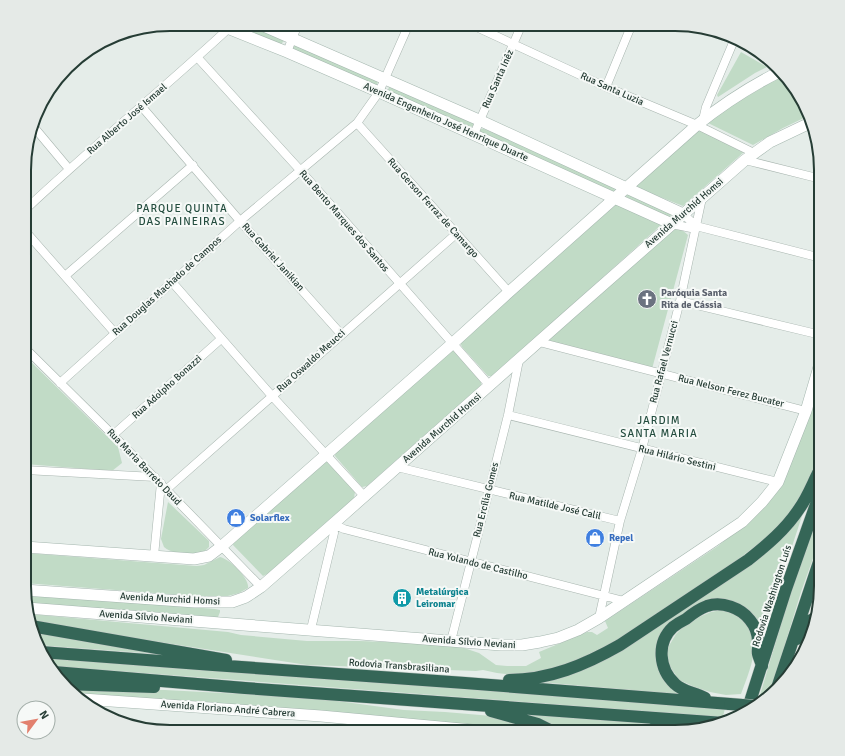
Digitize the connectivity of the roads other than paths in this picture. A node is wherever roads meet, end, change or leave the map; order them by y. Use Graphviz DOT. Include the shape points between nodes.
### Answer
graph roads {
  1 [pos="226,31"];
  2 [pos="233,31"];
  3 [pos="276,31"];
  4 [pos="295,31"];
  5 [pos="406,31"];
  6 [pos="485,31"];
  7 [pos="519,31"];
  8 [pos="629,31"];
  9 [pos="292,38"];
  10 [pos="732,43"];
  11 [pos="513,44"];
  12 [pos="287,52"];
  13 [pos="197,57"];
  14 [pos="775,74"];
  15 [pos="385,78"];
  16 [pos="606,87"];
  17 [pos="379,92"];
  18 [pos="142,107"];
  19 [pos="479,120"];
  20 [pos="700,122"];
  21 [pos="357,123"];
  22 [pos="806,125"];
  23 [pos="37,130"];
  24 [pos="474,134"];
  25 [pos="750,157"];
  26 [pos="193,165"];
  27 [pos="69,168"];
  28 [pos="300,170"];
  29 [pos="814,178"];
  30 [pos="626,188"];
  31 [pos="616,198"];
  32 [pos="702,198"];
  33 [pos="31,204"];
  34 [pos="683,214"];
  35 [pos="240,221"];
  36 [pos="672,224"];
  37 [pos="696,226"];
  38 [pos="456,234"];
  39 [pos="31,238"];
  40 [pos="814,256"];
  41 [pos="65,276"];
  42 [pos="172,282"];
  43 [pos="400,284"];
  44 [pos="508,292"];
  45 [pos="680,301"];
  46 [pos="115,333"];
  47 [pos="814,333"];
  48 [pos="341,334"];
  49 [pos="222,339"];
  50 [pos="539,342"];
  51 [pos="453,343"];
  52 [pos="31,354"];
  53 [pos="519,360"];
  54 [pos="661,373"];
  55 [pos="60,383"];
  56 [pos="814,383"];
  57 [pos="490,386"];
  58 [pos="272,396"];
  59 [pos="806,410"];
  60 [pos="508,415"];
  61 [pos="113,435"];
  62 [pos="642,449"];
  63 [pos="326,454"];
  64 [pos="398,467"];
  65 [pos="31,470"];
  66 [pos="155,477"];
  67 [pos="814,481"];
  68 [pos="778,482"];
  69 [pos="164,486"];
  70 [pos="488,490"];
  71 [pos="364,497"];
  72 [pos="814,510"];
  73 [pos="620,521"];
  74 [pos="333,524"];
  75 [pos="222,546"];
  76 [pos="31,547"];
  77 [pos="154,556"];
  78 [pos="471,563"];
  79 [pos="814,577"];
  80 [pos="261,586"];
  81 [pos="31,590"];
  82 [pos="604,596"];
  83 [pos="624,601"];
  84 [pos="232,602"];
  85 [pos="33,608"];
  86 [pos="599,618"];
  87 [pos="231,623"];
  88 [pos="809,623"];
  89 [pos="38,627"];
  90 [pos="311,630"];
  91 [pos="451,641"];
  92 [pos="791,646"];
  93 [pos="48,652"];
  94 [pos="762,666"];
  95 [pos="243,667"];
  96 [pos="61,673"];
  97 [pos="781,675"];
  98 [pos="465,683"];
  99 [pos="72,684"];
  100 [pos="213,685"];
  101 [pos="89,698"];
  102 [pos="710,702"];
  103 [pos="459,703"];
  104 [pos="750,703"];
  105 [pos="746,705"];
  106 [pos="688,720"];
  107 [pos="706,721"];
  108 [pos="421,725"];
  109 [pos="540,725"];
  110 [pos="666,725"];
  1 -- 13 [label="street, Rua Alberto José Ismael"];
  2 -- 12 [label="main road, Avenida Engenheiro José Henrique Duarte"];
  3 -- 9 [label="main road, Avenida Engenheiro José Henrique Duarte"];
  4 -- 9 [label="street"];
  5 -- 15 [label="street, Rua Douglas Machado de Campos"];
  6 -- 11 [label="street, Rua Santa Luzia"];
  7 -- 11 [label="street, Rua Santa Inêz"];
  8 -- 16 [label="street"];
  9 -- 12 [label="street"];
  9 -- 15 [label="main road, Avenida Engenheiro José Henrique Duarte"];
  10 -- 20 [label="street"];
  11 -- 16 [label="street, Rua Santa Luzia"];
  11 -- 19 [label="street, Rua Santa Inêz"];
  12 -- 17 [label="main road, Avenida Engenheiro José Henrique Duarte"];
  13 -- 18 [label="street, Rua Alberto José Ismael"];
  13 -- 28 [label="street, Rua Bento Marques dos Santos"];
  14 -- 20 [label="main road" via="720,106"];
  15 -- 17 [label="street, Rua Douglas Machado de Campos"];
  15 -- 19 [label="main road, Avenida Engenheiro José Henrique Duarte"];
  16 -- 20 [label="street, Rua Santa Luzia"];
  17 -- 21 [label="street, Rua Douglas Machado de Campos"];
  17 -- 24 [label="main road, Avenida Engenheiro José Henrique Duarte"];
  18 -- 26 [label="street, Rua Gabriel Janikian"];
  18 -- 27 [label="street, Rua Alberto José Ismael"];
  19 -- 24 [label="street, Rua Santa Inêz"];
  19 -- 30 [label="main road, Avenida Engenheiro José Henrique Duarte"];
  20 -- 25 [label="street, Rua Santa Luzia"];
  20 -- 30 [label="main road"];
  21 -- 28 [label="street, Rua Douglas Machado de Campos"];
  21 -- 38 [label="street, Rua Gerson Ferraz de Camargo"];
  22 -- 25 [label="main road, Avenida Murchid Homsi" via="770,142"];
  23 -- 27 [label="street"];
  24 -- 31 [label="main road, Avenida Engenheiro José Henrique Duarte"];
  25 -- 29 [label="street, Rua Santa Luzia"];
  25 -- 32 [label="main road, Avenida Murchid Homsi"];
  26 -- 35 [label="street, Rua Gabriel Janikian"];
  26 -- 41 [label="street"];
  27 -- 33 [label="street, Rua Alberto José Ismael"];
  28 -- 35 [label="street, Rua Douglas Machado de Campos"];
  28 -- 43 [label="street, Rua Bento Marques dos Santos"];
  30 -- 31 [label="main road"];
  30 -- 34 [label="main road, Avenida Engenheiro José Henrique Duarte"];
  31 -- 36 [label="main road, Avenida Engenheiro José Henrique Duarte"];
  31 -- 44 [label="main road"];
  32 -- 34 [label="main road, Avenida Murchid Homsi"];
  32 -- 37 [label="street, Rua Rafael Vernucci"];
  34 -- 36 [label="main road, Avenida Murchid Homsi"];
  34 -- 37 [label="street"];
  35 -- 42 [label="street, Rua Douglas Machado de Campos"];
  35 -- 48 [label="street, Rua Gabriel Janikian"];
  36 -- 37 [label="street" via="691,228"];
  36 -- 50 [label="main road, Avenida Murchid Homsi"];
  37 -- 40 [label="street"];
  37 -- 45 [label="street, Rua Rafael Vernucci"];
  38 -- 43 [label="street, Rua Oswaldo Meucci"];
  38 -- 44 [label="street, Rua Gerson Ferraz de Camargo"];
  39 -- 41 [label="street"];
  41 -- 46 [label="street"];
  42 -- 46 [label="street, Rua Douglas Machado de Campos"];
  42 -- 49 [label="street"];
  43 -- 48 [label="street, Rua Oswaldo Meucci"];
  43 -- 51 [label="street, Rua Bento Marques dos Santos"];
  44 -- 51 [label="main road"];
  45 -- 47 [label="street"];
  45 -- 54 [label="street, Rua Rafael Vernucci"];
  46 -- 55 [label="street, Rua Douglas Machado de Campos"];
  48 -- 58 [label="street, Rua Oswaldo Meucci"];
  49 -- 58 [label="street"];
  49 -- 61 [label="street, Rua Adolpho Bonazzi"];
  50 -- 53 [label="main road, Avenida Murchid Homsi"];
  50 -- 54 [label="street, Rua Nelson Ferez Bucater"];
  51 -- 57 [label="street, Rua Bento Marques dos Santos"];
  51 -- 63 [label="main road"];
  52 -- 55 [label="street, Rua Maria Barreto Daud"];
  53 -- 57 [label="main road, Avenida Murchid Homsi"];
  53 -- 60 [label="street, Rua Ercília Gomes"];
  54 -- 59 [label="street, Rua Nelson Ferez Bucater"];
  54 -- 62 [label="street, Rua Rafael Vernucci"];
  55 -- 61 [label="street, Rua Maria Barreto Daud"];
  56 -- 59 [label="main road, Avenida Sílvio Neviani"];
  57 -- 64 [label="main road, Avenida Murchid Homsi"];
  58 -- 63 [label="street"];
  58 -- 69 [label="street, Rua Oswaldo Meucci"];
  59 -- 68 [label="main road, Avenida Sílvio Neviani"];
  60 -- 62 [label="street, Rua Hilário Sestini"];
  60 -- 70 [label="street, Rua Ercília Gomes"];
  61 -- 66 [label="street, Rua Maria Barreto Daud"];
  62 -- 68 [label="street, Rua Hilário Sestini"];
  62 -- 73 [label="street, Rua Rafael Vernucci"];
  63 -- 71 [label="street"];
  63 -- 75 [label="main road"];
  64 -- 70 [label="street, Rua Matilde José Calil"];
  64 -- 71 [label="main road, Avenida Murchid Homsi"];
  65 -- 66 [label="street"];
  66 -- 69 [label="street, Rua Maria Barreto Daud"];
  67 -- 98 [label="highway" via="792,519 765,547 600,657 576,668 526,680 482,679"];
  68 -- 83 [label="main road, Avenida Sílvio Neviani" via="742,522"];
  69 -- 75 [label="street, Rua Maria Barreto Daud"];
  69 -- 77 [label="street"];
  70 -- 73 [label="street, Rua Matilde José Calil"];
  70 -- 78 [label="street, Rua Ercília Gomes"];
  71 -- 74 [label="main road, Avenida Murchid Homsi"];
  72 -- 94 [label="highway, Rodovia Washington Luís"];
  73 -- 82 [label="street, Rua Rafael Vernucci"];
  74 -- 78 [label="street, Rua Yolando de Castilho"];
  74 -- 80 [label="main road, Avenida Murchid Homsi"];
  74 -- 90 [label="street" via="334,533"];
  75 -- 77 [label="main road" via="209,556 194,559"];
  75 -- 80 [label="street, Rua Maria Barreto Daud"];
  76 -- 77 [label="main road"];
  78 -- 82 [label="street, Rua Yolando de Castilho"];
  78 -- 91 [label="street, Rua Ercília Gomes"];
  79 -- 92 [label="highway"];
  80 -- 84 [label="main road, Avenida Murchid Homsi" via="246,597"];
  81 -- 84 [label="main road, Avenida Murchid Homsi" via="195,602"];
  82 -- 83 [label="street, Rua Yolando de Castilho"];
  82 -- 86 [label="street, Rua Rafael Vernucci"];
  83 -- 86 [label="main road, Avenida Sílvio Neviani"];
  84 -- 87 [label="main road" via="228,609"];
  85 -- 87 [label="main road, Avenida Sílvio Neviani"];
  86 -- 91 [label="main road, Avenida Sílvio Neviani" via="558,638 522,645"];
  87 -- 90 [label="main road, Avenida Sílvio Neviani"];
  88 -- 92 [label="highway"];
  89 -- 95 [label="highway" via="233,661"];
  90 -- 91 [label="main road, Avenida Sílvio Neviani"];
  92 -- 97 [label="highway"];
  93 -- 95 [label="highway, Rodovia Transbrasiliana"];
  94 -- 102 [label="highway" via="758,654 756,629 742,611 731,606 719,605 707,606 696,611 673,628 665,639 661,651 662,663 675,685"];
  94 -- 104 [label="highway, Rodovia Washington Luís"];
  95 -- 98 [label="highway, Rodovia Transbrasiliana"];
  96 -- 100 [label="highway"];
  98 -- 102 [label="highway, Rodovia Transbrasiliana"];
  99 -- 100 [label="highway" via="200,688"];
  100 -- 103 [label="highway"];
  101 -- 108 [label="main road, Avenida Floriano André Cabrera"];
  102 -- 105 [label="highway, Rodovia Transbrasiliana, bridge"];
  103 -- 106 [label="highway"];
  103 -- 109 [label="highway"];
  106 -- 107 [label="highway"];
  106 -- 110 [label="highway"];
}
